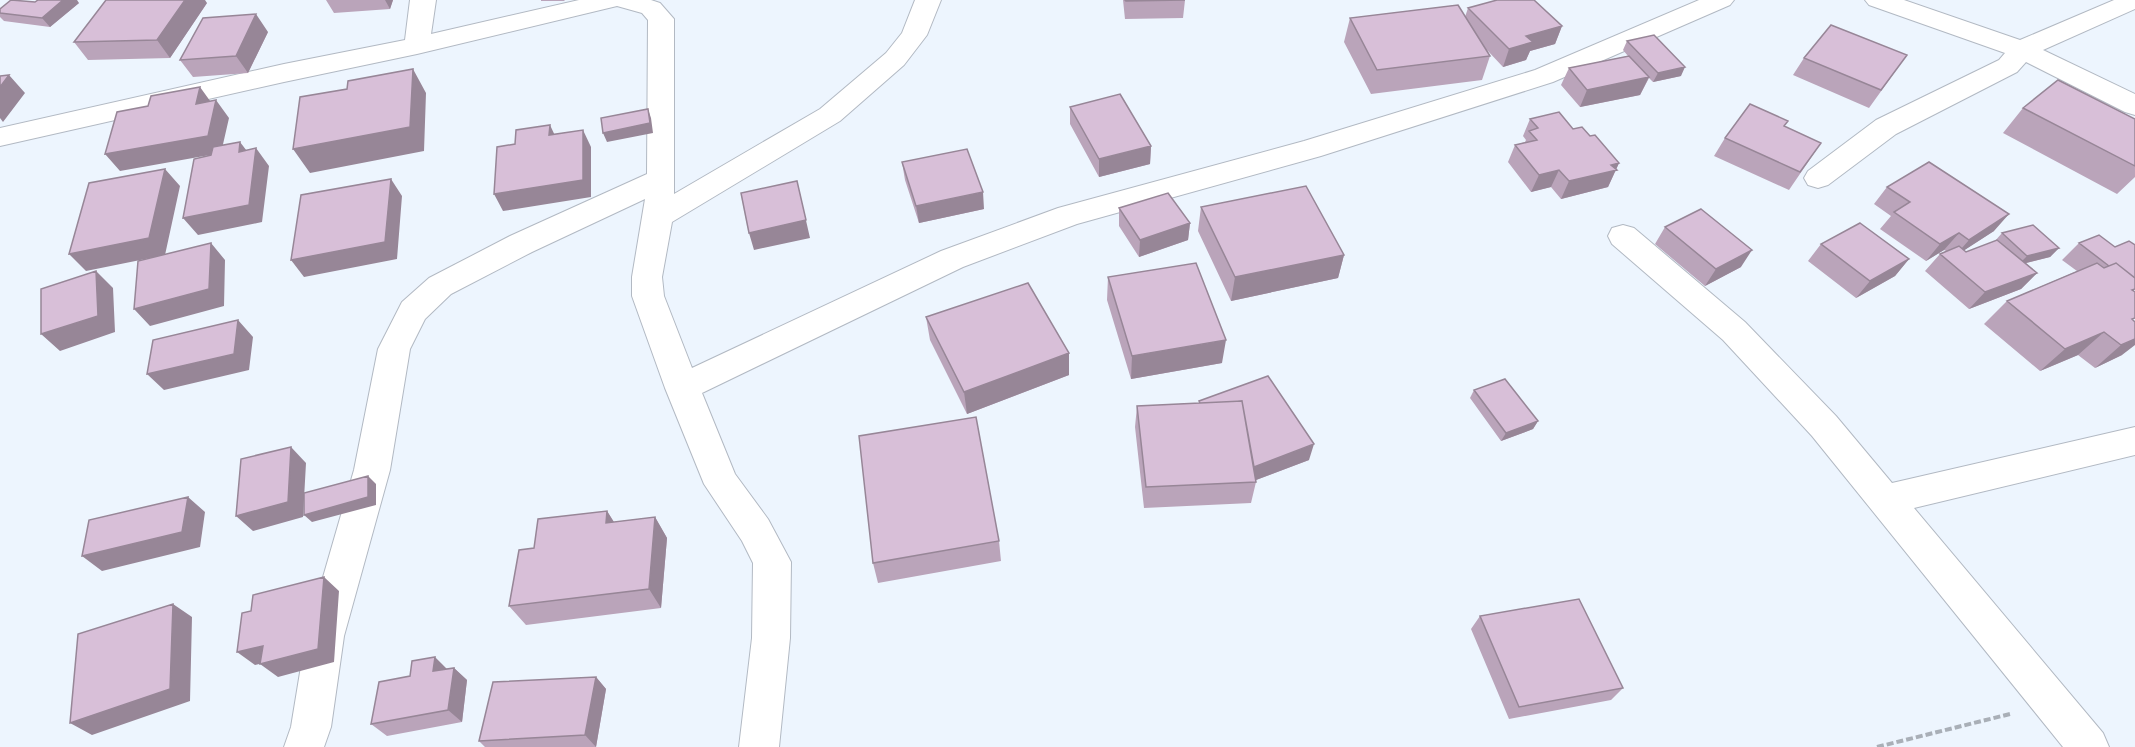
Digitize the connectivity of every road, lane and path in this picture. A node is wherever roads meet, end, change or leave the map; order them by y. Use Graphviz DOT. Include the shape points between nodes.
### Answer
graph roads {
  1 [pos="423,0"];
  2 [pos="611,0"];
  3 [pos="928,0"];
  4 [pos="1721,0"];
  5 [pos="1878,0"];
  6 [pos="2135,0"];
  7 [pos="647,3"];
  8 [pos="417,46"];
  9 [pos="2023,49"];
  10 [pos="2135,106"];
  11 [pos="0,137"];
  12 [pos="1818,178"];
  13 [pos="661,179"];
  14 [pos="658,217"];
  15 [pos="1623,236"];
  16 [pos="682,388"];
  17 [pos="2135,441"];
  18 [pos="1884,500"];
  19 [pos="2055,703"];
  20 [pos="304,747"];
  21 [pos="759,747"];
  22 [pos="1877,747"];
  23 [pos="2088,747"];
  1 -- 8 [label="street"];
  2 -- 8 [label="street"];
  3 -- 14 [label="street" via="914,35 895,59 830,116"];
  4 -- 16 [label="street" via="1513,87 1058,220 952,260"];
  5 -- 9 [label="street"];
  6 -- 9 [label="street"];
  7 -- 13 [label="street" via="661,19"];
  8 -- 11 [label="street"];
  9 -- 10 [label="street"];
  9 -- 12 [label="street" via="2008,66 1886,127"];
  13 -- 14 [label="street"];
  13 -- 20 [label="street" via="440,286 413,311 394,349 372,470 325,636 311,727"];
  14 -- 16 [label="street" via="647,277 648,296"];
  15 -- 18 [label="street" via="1734,331 1824,426"];
  16 -- 21 [label="street" via="722,484 772,562 771,638"];
  17 -- 18 [label="street"];
  18 -- 19 [label="street"];
  19 -- 22 [label="path"];
  19 -- 23 [label="street"];
}
